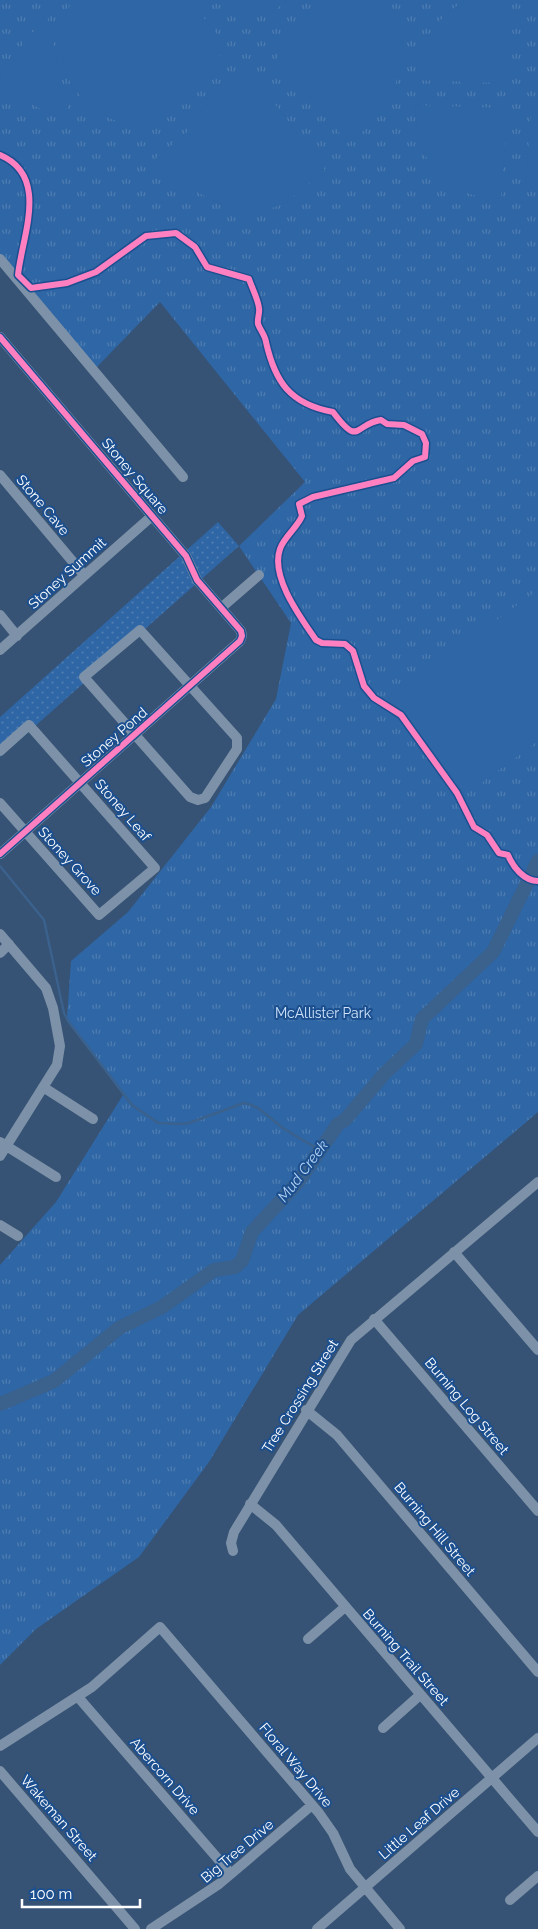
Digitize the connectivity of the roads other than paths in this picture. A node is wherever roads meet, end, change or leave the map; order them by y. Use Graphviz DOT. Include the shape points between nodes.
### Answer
graph roads {
  1 [pos="0,259"];
  2 [pos="2,344"];
  3 [pos="0,475"];
  4 [pos="183,477"];
  5 [pos="152,516"];
  6 [pos="84,575"];
  7 [pos="258,575"];
  8 [pos="221,608"];
  9 [pos="0,615"];
  10 [pos="17,636"];
  11 [pos="242,636"];
  12 [pos="0,650"];
  13 [pos="191,686"];
  14 [pos="136,735"];
  15 [pos="0,751"];
  16 [pos="81,783"];
  17 [pos="0,803"];
  18 [pos="25,832"];
  19 [pos="0,854"];
  20 [pos="99,915"];
  21 [pos="0,934"];
  22 [pos="9,944"];
  23 [pos="0,953"];
  24 [pos="43,1087"];
  25 [pos="93,1119"];
  26 [pos="3,1144"];
  27 [pos="0,1156"];
  28 [pos="56,1178"];
  29 [pos="537,1186"];
  30 [pos="0,1225"];
  31 [pos="18,1236"];
  32 [pos="454,1252"];
  33 [pos="374,1319"];
  34 [pos="538,1350"];
  35 [pos="306,1410"];
  36 [pos="250,1504"];
  37 [pos="538,1511"];
  38 [pos="233,1551"];
  39 [pos="345,1608"];
  40 [pos="308,1639"];
  41 [pos="538,1672"];
  42 [pos="420,1695"];
  43 [pos="78,1696"];
  44 [pos="382,1728"];
  45 [pos="538,1738"];
  46 [pos="0,1746"];
  47 [pos="0,1771"];
  48 [pos="492,1778"];
  49 [pos="312,1805"];
  50 [pos="538,1832"];
  51 [pos="231,1874"];
  52 [pos="538,1876"];
  53 [pos="365,1888"];
  54 [pos="510,1900"];
  55 [pos="135,1929"];
  56 [pos="151,1929"];
  57 [pos="317,1929"];
  58 [pos="400,1929"];
  1 -- 4 [label="street"];
  2 -- 5 [label="street, Stoney Square"];
  3 -- 6 [label="street, Stone Cave"];
  5 -- 6 [label="street, Stoney Summit"];
  5 -- 8 [label="street, Stoney Square" via="186,557 197,580"];
  6 -- 10 [label="street, Stoney Summit"];
  7 -- 8 [label="street"];
  8 -- 11 [label="street, Stoney Square"];
  9 -- 10 [label="street"];
  10 -- 12 [label="street, Stoney Summit"];
  11 -- 13 [label="street, Stoney Pond"];
  13 -- 14 [label="street, Stoney Pond"];
  13 -- 14 [label="street" via="140,630 84,677"];
  13 -- 14 [label="street" via="238,742 208,795 202,799 190,797"];
  14 -- 16 [label="street, Stoney Pond"];
  15 -- 16 [label="street, Stoney Leaf" via="29,726"];
  16 -- 18 [label="street, Stoney Pond"];
  16 -- 20 [label="street, Stoney Leaf" via="155,868"];
  17 -- 18 [label="street, Stoney Grove"];
  18 -- 19 [label="street, Stoney Pond"];
  18 -- 20 [label="street, Stoney Grove"];
  21 -- 22 [label="street"];
  22 -- 23 [label="street"];
  22 -- 24 [label="street" via="42,982 53,1008 60,1052 57,1065"];
  24 -- 25 [label="street"];
  24 -- 26 [label="street"];
  26 -- 27 [label="street"];
  26 -- 28 [label="street"];
  29 -- 32 [label="street, Tree Crossing Street"];
  30 -- 31 [label="street"];
  32 -- 33 [label="street, Tree Crossing Street"];
  32 -- 34 [label="street"];
  33 -- 35 [label="street, Tree Crossing Street" via="345,1348"];
  33 -- 37 [label="street, Burning Log Street"];
  35 -- 36 [label="street, Tree Crossing Street"];
  35 -- 41 [label="street, Burning Hill Street" via="337,1435"];
  36 -- 38 [label="street, Tree Crossing Street" via="231,1538"];
  36 -- 39 [label="street, Burning Trail Street" via="276,1525"];
  39 -- 40 [label="street"];
  39 -- 42 [label="street, Burning Trail Street"];
  42 -- 44 [label="street"];
  42 -- 48 [label="street, Burning Trail Street"];
  43 -- 46 [label="street"];
  43 -- 49 [label="street, Floral Way Drive" via="160,1628"];
  43 -- 51 [label="street, Abercorn Drive"];
  45 -- 48 [label="street, Little Leaf Drive"];
  47 -- 55 [label="street, Wakeman Street"];
  48 -- 50 [label="street, Burning Trail Street"];
  48 -- 53 [label="street, Little Leaf Drive"];
  49 -- 51 [label="street, Big Tree Drive"];
  49 -- 53 [label="street, Floral Way Drive" via="333,1833 350,1870"];
  51 -- 56 [label="street, Big Tree Drive" via="205,1895"];
  52 -- 54 [label="street"];
  53 -- 57 [label="street, Little Leaf Drive"];
  53 -- 58 [label="street, Floral Way Drive"];
}
